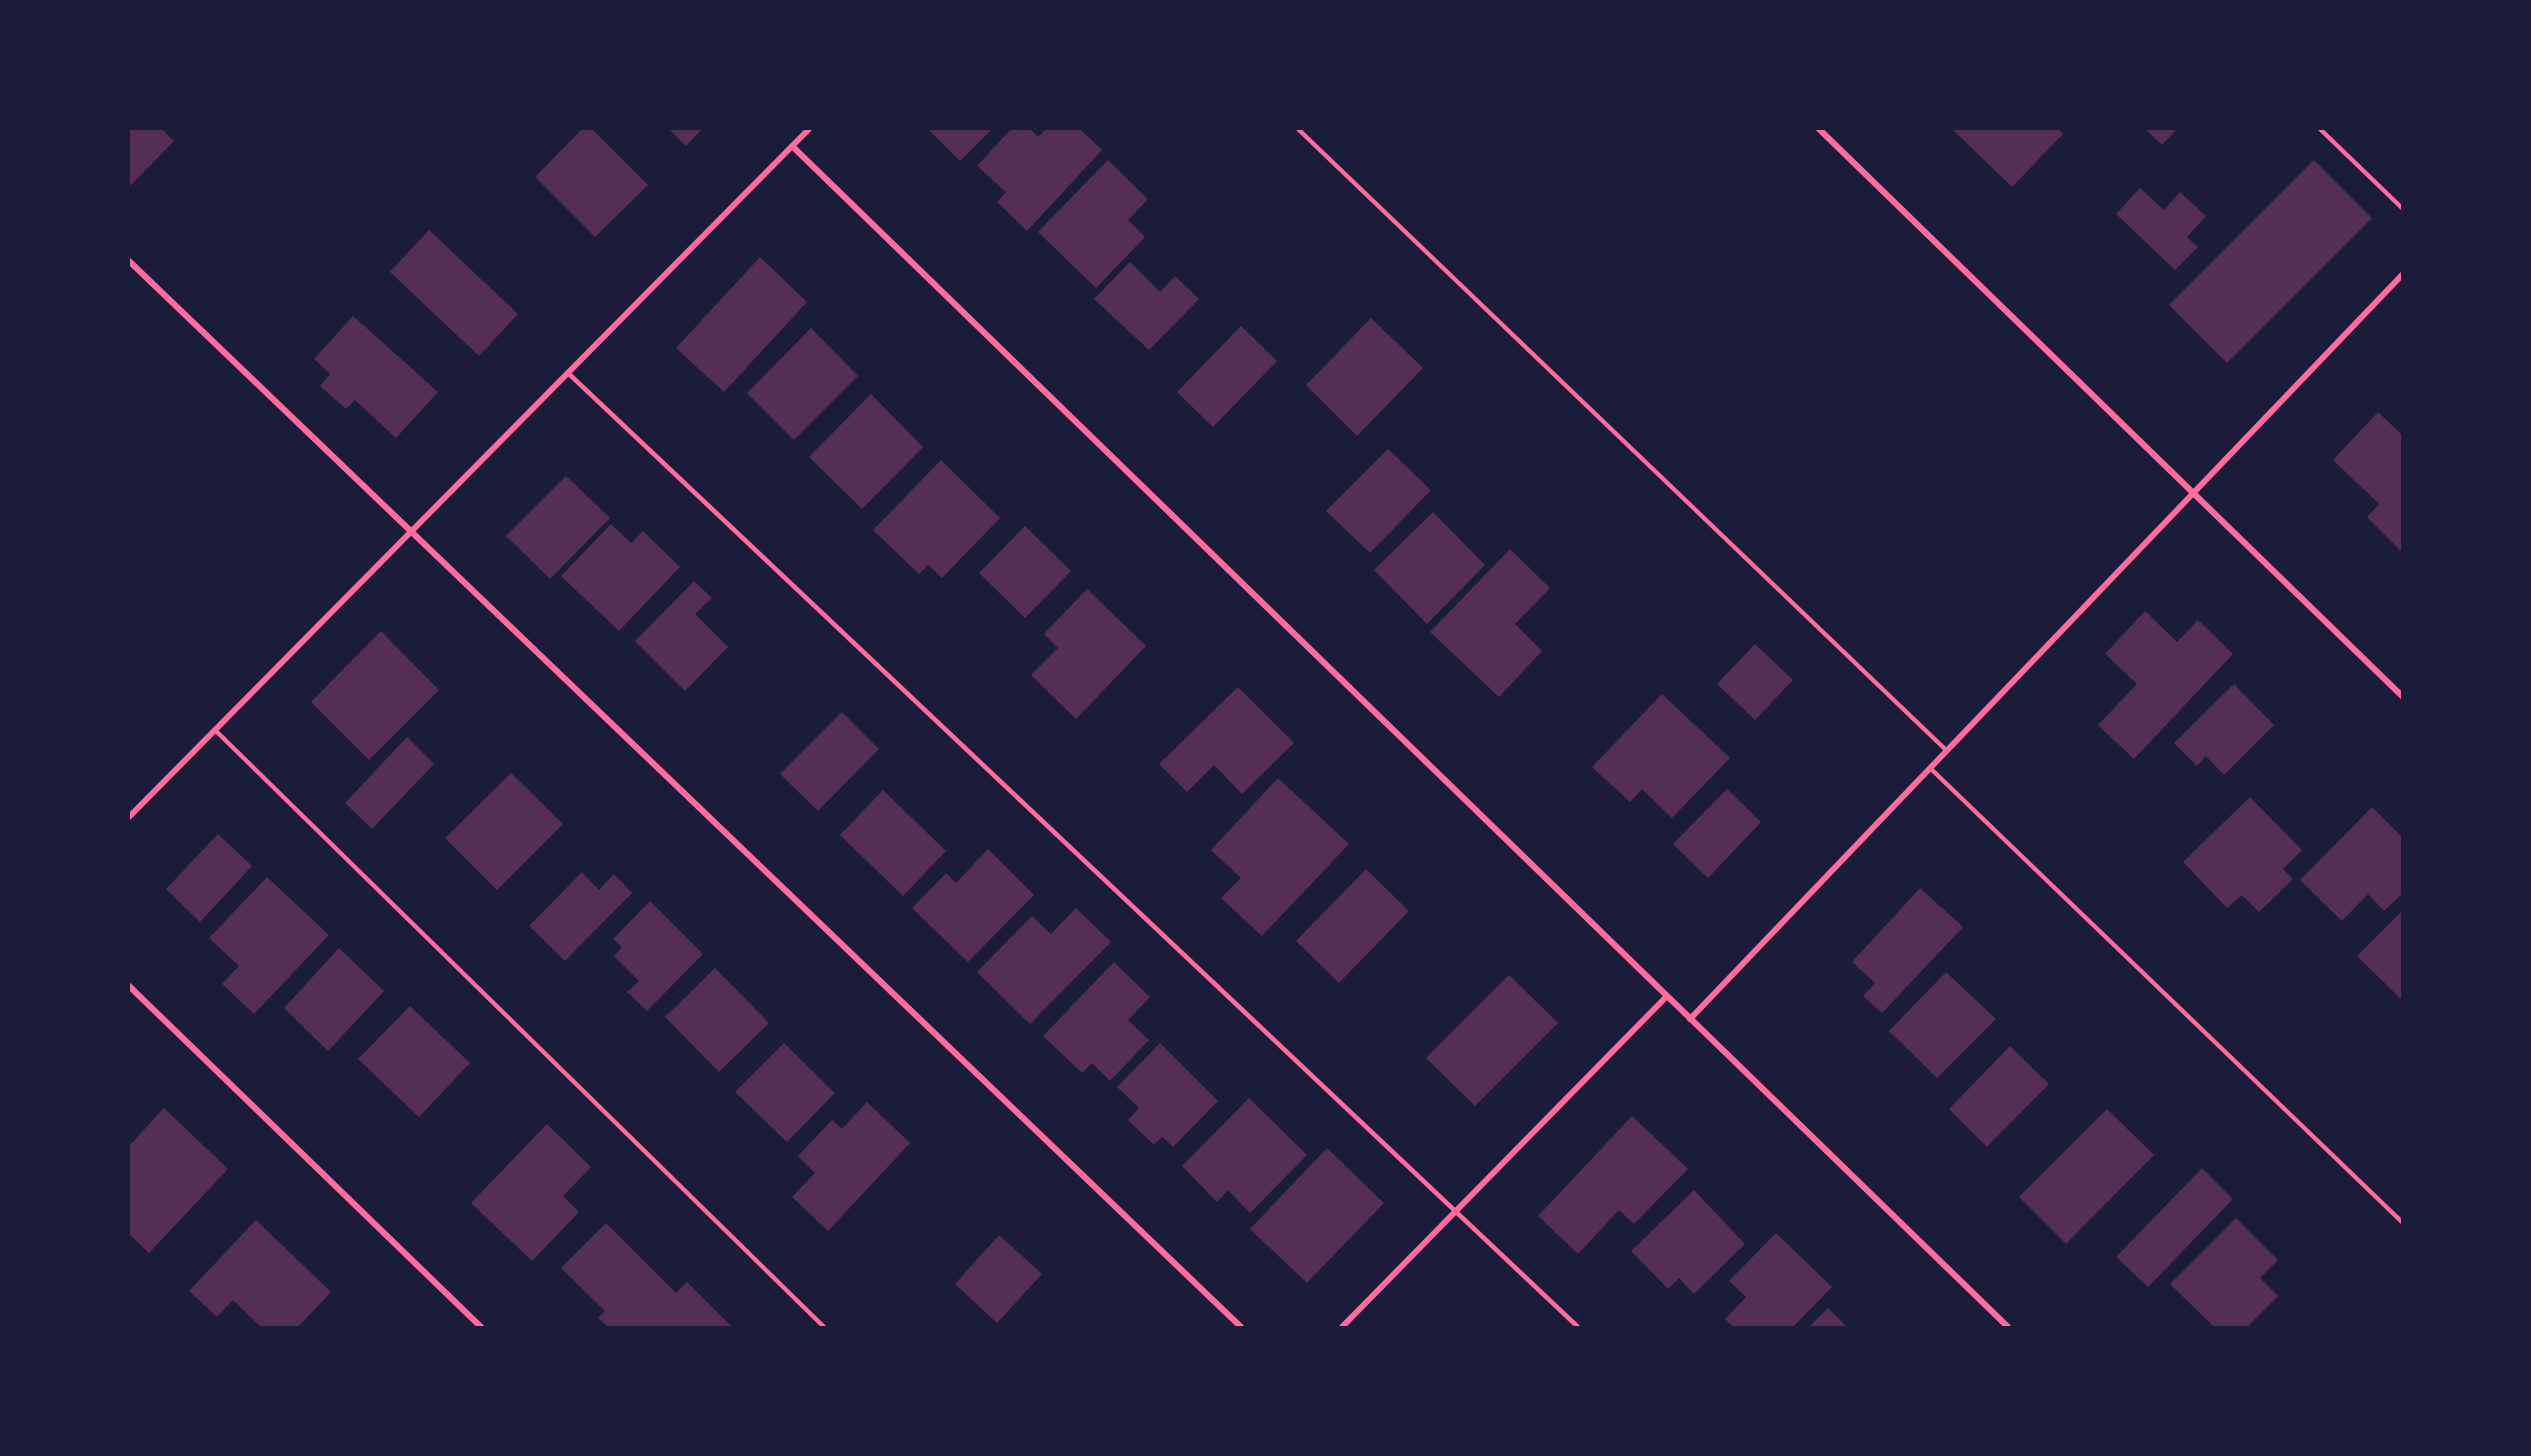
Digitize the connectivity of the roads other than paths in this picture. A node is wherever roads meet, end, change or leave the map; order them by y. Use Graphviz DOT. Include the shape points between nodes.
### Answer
graph roads {
  1 [pos="808,129"];
  2 [pos="1298,129"];
  3 [pos="1819,129"];
  4 [pos="2320,129"];
  5 [pos="792,146"];
  6 [pos="2402,208"];
  7 [pos="129,261"];
  8 [pos="2402,275"];
  9 [pos="568,373"];
  10 [pos="2194,492"];
  11 [pos="411,531"];
  12 [pos="2402,696"];
  13 [pos="215,730"];
  14 [pos="1946,750"];
  15 [pos="1930,768"];
  16 [pos="129,817"];
  17 [pos="129,986"];
  18 [pos="1667,996"];
  19 [pos="1690,1019"];
  20 [pos="1455,1211"];
  21 [pos="2402,1222"];
  22 [pos="481,1327"];
  23 [pos="824,1327"];
  24 [pos="1241,1327"];
  25 [pos="1342,1327"];
  26 [pos="1578,1327"];
  27 [pos="2008,1327"];
  1 -- 5 [label="street"];
  2 -- 14 [label="lane"];
  3 -- 10 [label="street"];
  4 -- 6 [label="lane"];
  5 -- 9 [label="street"];
  5 -- 18 [label="street"];
  7 -- 11 [label="street"];
  8 -- 10 [label="street"];
  9 -- 11 [label="street"];
  9 -- 20 [label="lane"];
  10 -- 12 [label="street"];
  10 -- 14 [label="street"];
  11 -- 13 [label="street"];
  11 -- 24 [label="street"];
  13 -- 16 [label="street"];
  13 -- 23 [label="lane"];
  14 -- 15 [label="street"];
  15 -- 19 [label="street"];
  15 -- 21 [label="lane"];
  17 -- 22 [label="street"];
  18 -- 19 [label="street"];
  18 -- 20 [label="street"];
  19 -- 27 [label="street"];
  20 -- 25 [label="street"];
  20 -- 26 [label="lane"];
}
